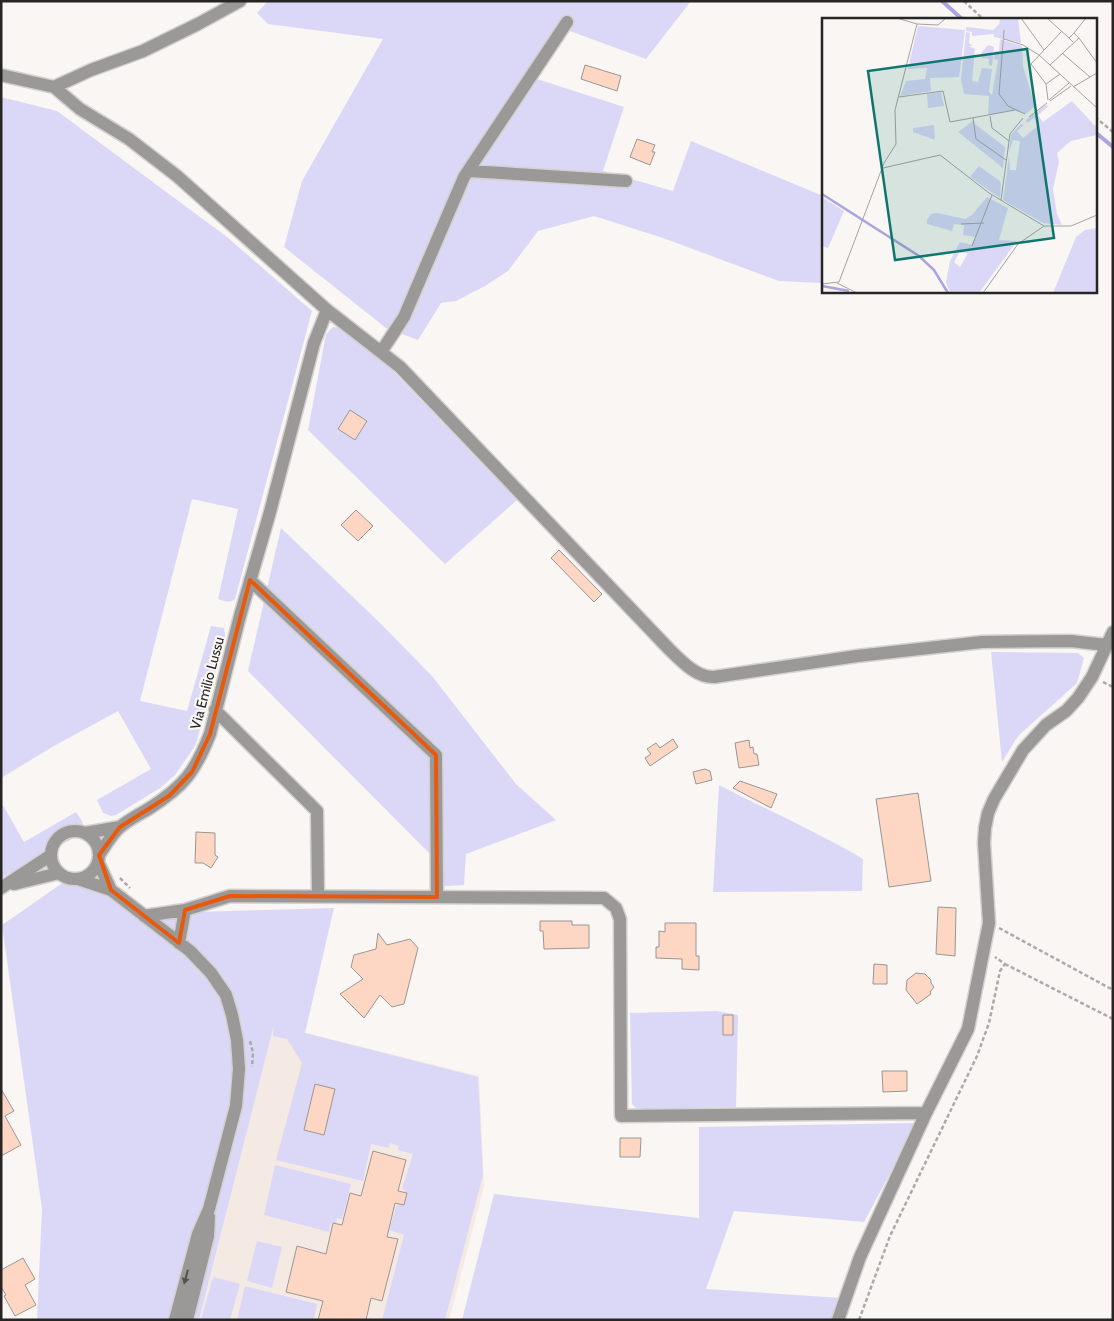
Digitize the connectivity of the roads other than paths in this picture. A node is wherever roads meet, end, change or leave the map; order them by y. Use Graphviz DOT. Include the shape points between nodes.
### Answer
graph roads {
  1 [pos="240,1"];
  2 [pos="567,22"];
  3 [pos="1,75"];
  4 [pos="54,87"];
  5 [pos="468,171"];
  6 [pos="626,181"];
  7 [pos="326,310"];
  8 [pos="381,352"];
  9 [pos="250,580"];
  10 [pos="1113,632"];
  11 [pos="1106,645"];
  12 [pos="215,710"];
  13 [pos="120,827"];
  14 [pos="85,834"];
  15 [pos="51,855"];
  16 [pos="98,858"];
  17 [pos="59,873"];
  18 [pos="78,879"];
  19 [pos="4,887"];
  20 [pos="111,890"];
  21 [pos="318,896"];
  22 [pos="437,897"];
  23 [pos="184,910"];
  24 [pos="144,916"];
  25 [pos="179,943"];
  26 [pos="926,1113"];
  27 [pos="209,1209"];
  28 [pos="175,1320"];
  29 [pos="187,1320"];
  30 [pos="838,1320"];
  1 -- 4 [label="street" via="143,51"];
  2 -- 5 [label="street"];
  3 -- 4 [label="street"];
  4 -- 7 [label="street" via="80,109 177,176"];
  5 -- 6 [label="street"];
  5 -- 8 [label="street" via="404,317"];
  7 -- 8 [label="street"];
  7 -- 9 [label="street, Via Emilio Lussu" via="314,343"];
  8 -- 11 [label="street" via="400,367 472,441 669,649 704,676 982,642 1061,641"];
  9 -- 12 [label="street, Via Emilio Lussu"];
  9 -- 22 [label="street" via="436,755"];
  10 -- 11 [label="street"];
  11 -- 26 [label="street" via="1078,698 1023,750 991,806 984,835 989,923 968,1029"];
  12 -- 13 [label="street, Via Emilio Lussu" via="210,734 192,772 169,796"];
  12 -- 21 [label="street" via="317,811"];
  13 -- 14 [label="street, Via Emilio Lussu"];
  13 -- 16 [label="street, Via Emilio Lussu"];
  14 -- 15 [label="street" via="72,832 59,837"];
  14 -- 16 [label="street" via="95,842"];
  15 -- 17 [label="street"];
  15 -- 19 [label="street"];
  16 -- 18 [label="street" via="91,873"];
  16 -- 20 [label="street"];
  17 -- 18 [label="street"];
  17 -- 19 [label="street"];
  18 -- 20 [label="street"];
  20 -- 24 [label="street"];
  21 -- 22 [label="street"];
  21 -- 23 [label="street" via="230,896"];
  22 -- 26 [label="street" via="604,898 616,908 620,919 621,1116"];
  23 -- 24 [label="street"];
  23 -- 25 [label="street"];
  24 -- 25 [label="street"];
  25 -- 27 [label="street" via="211,973 226,995 237,1040 236,1106"];
  26 -- 30 [label="street" via="860,1257"];
  27 -- 28 [label="street, one-way" via="198,1234"];
  27 -- 29 [label="street" via="208,1236"];
}
